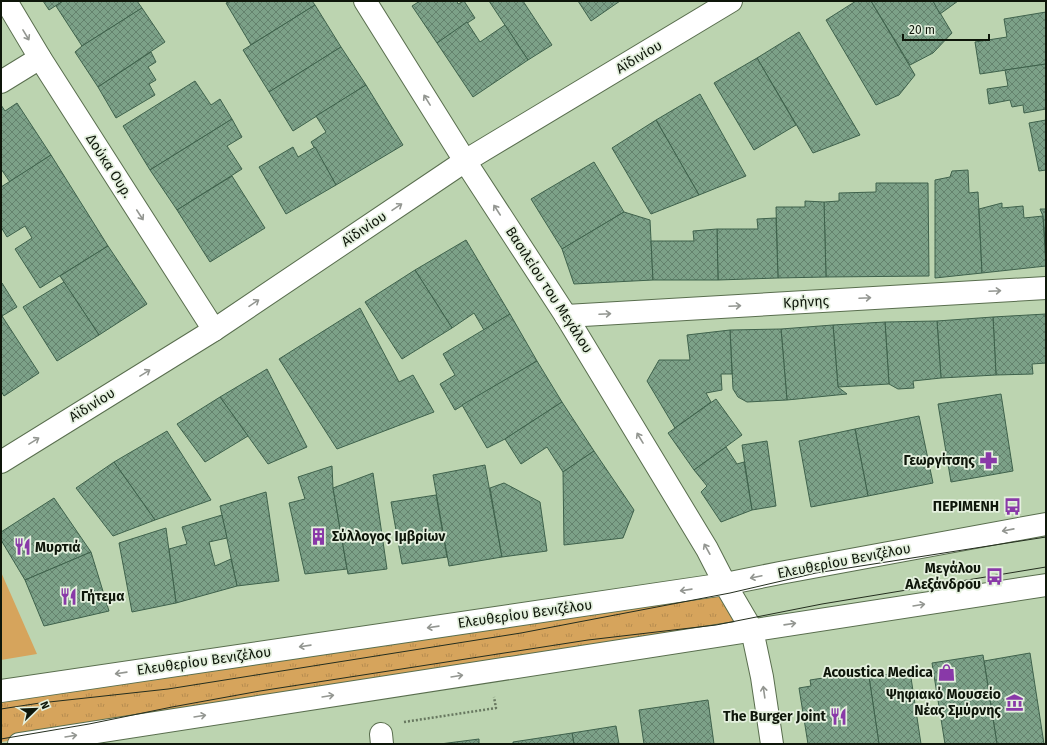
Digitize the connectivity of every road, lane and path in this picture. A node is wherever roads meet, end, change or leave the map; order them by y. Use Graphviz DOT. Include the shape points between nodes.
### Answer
graph roads {
  1 [pos="6,1"];
  2 [pos="365,1"];
  3 [pos="731,1"];
  4 [pos="40,58"];
  5 [pos="1,82"];
  6 [pos="465,161"];
  7 [pos="1046,288"];
  8 [pos="566,316"];
  9 [pos="214,330"];
  10 [pos="1,462"];
  11 [pos="1046,524"];
  12 [pos="725,584"];
  13 [pos="1046,585"];
  14 [pos="752,630"];
  15 [pos="1,691"];
  16 [pos="465,714"];
  17 [pos="381,739"];
  18 [pos="19,744"];
  19 [pos="772,744"];
  1 -- 4 [label="street, Δούκα Ουρ., one-way"];
  6 -- 2 [label="street, Βασιλείου του Μεγάλου, one-way"];
  3 -- 6 [label="street, Αϊδινίου"];
  4 -- 5 [label="street"];
  4 -- 9 [label="street, Δούκα Ουρ., one-way"];
  8 -- 6 [label="street, Βασιλείου του Μεγάλου, one-way"];
  9 -- 6 [label="street, Αϊδινίου, one-way"];
  8 -- 7 [label="street, Κρήνης, one-way"];
  12 -- 8 [label="street, Βασιλείου του Μεγάλου, one-way" via="707,549"];
  10 -- 9 [label="street, Αϊδινίου, one-way"];
  11 -- 12 [label="street, Ελευθερίου Βενιζέλου, one-way"];
  12 -- 14 [label="street, Βασιλείου του Μεγάλου"];
  12 -- 15 [label="street, Ελευθερίου Βενιζέλου, one-way"];
  14 -- 13 [label="street, one-way"];
  18 -- 14 [label="street, one-way"];
  19 -- 14 [label="street, Βασιλείου του Μεγάλου, one-way"];
  16 -- 17 [label="path" via="378,726"];
}
